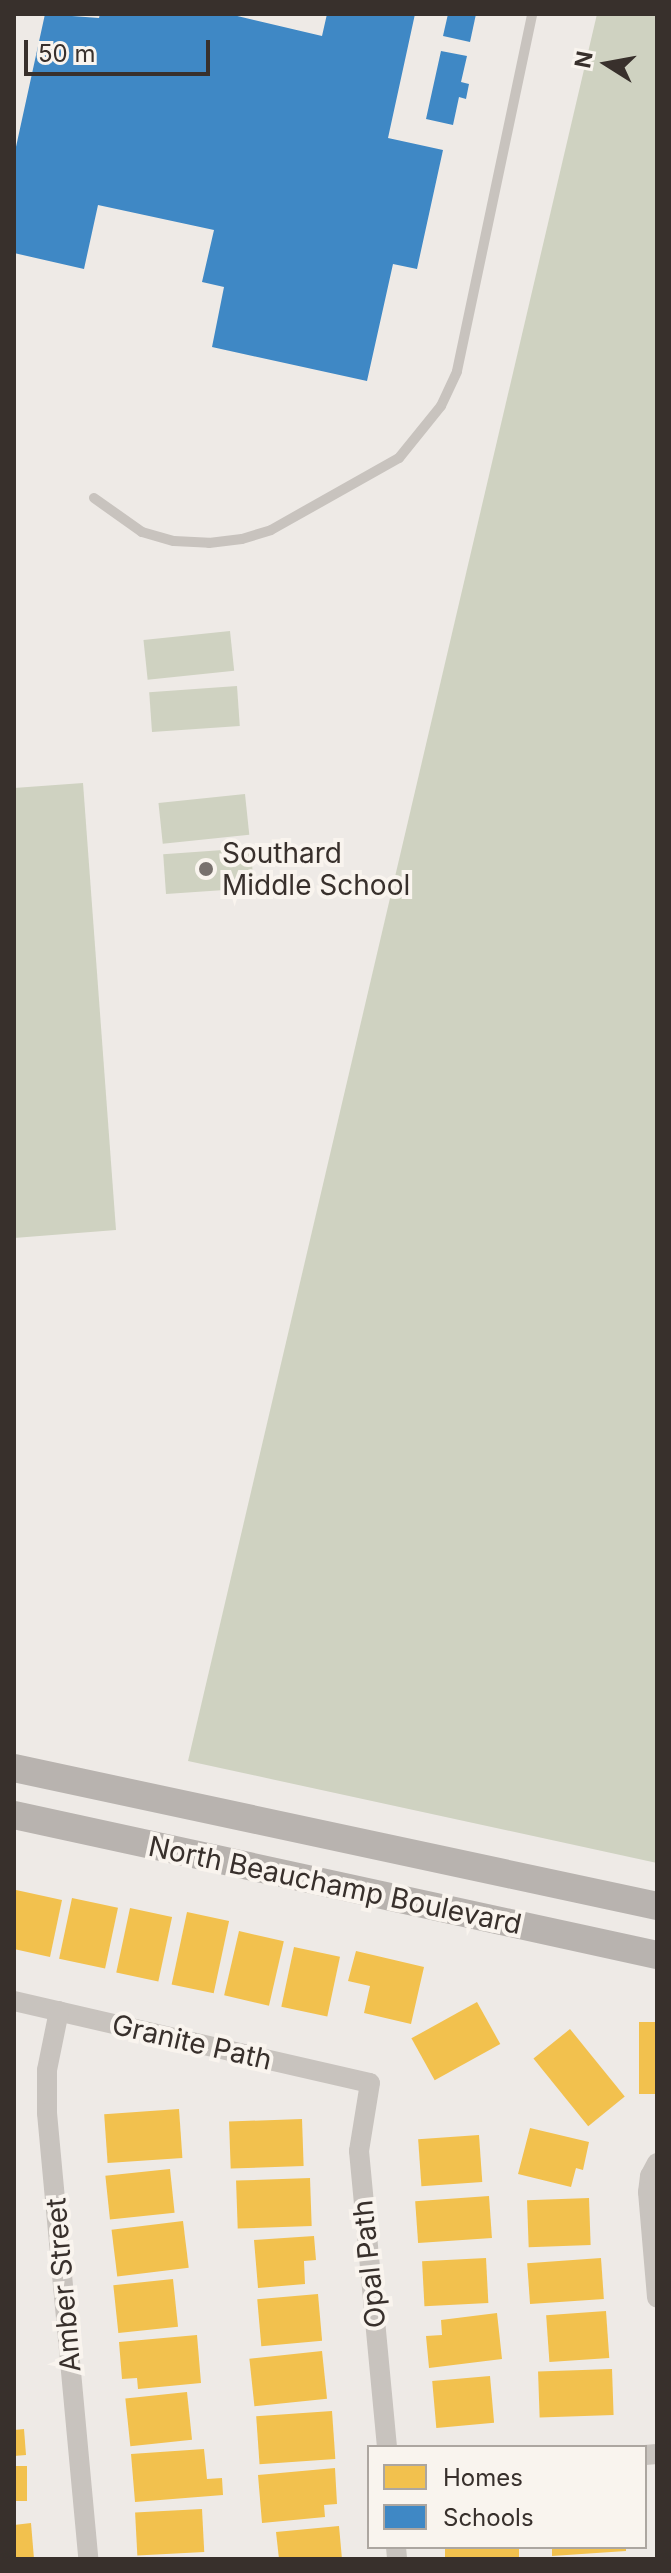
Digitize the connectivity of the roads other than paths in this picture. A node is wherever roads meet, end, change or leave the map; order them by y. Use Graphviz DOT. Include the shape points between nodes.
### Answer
graph roads {
  1 [pos="532,14"];
  2 [pos="94,498"];
  3 [pos="14,1768"];
  4 [pos="14,1815"];
  5 [pos="657,1906"];
  6 [pos="657,1955"];
  7 [pos="14,2001"];
  8 [pos="59,2011"];
  9 [pos="370,2083"];
  10 [pos="656,2164"];
  11 [pos="657,2298"];
  12 [pos="387,2445"];
  13 [pos="88,2559"];
  1 -- 2 [label="lane" via="457,371 441,406 414,442 399,458 271,530 242,539 174,541 142,532"];
  3 -- 5 [label="street, North Beauchamp Boulevard"];
  4 -- 6 [label="street, North Beauchamp Boulevard"];
  7 -- 8 [label="street, Granite Path"];
  8 -- 9 [label="street, Granite Path"];
  8 -- 13 [label="street, Amber Street" via="47,2070 47,2113"];
  9 -- 12 [label="street, Opal Path" via="359,2151"];
  10 -- 11 [label="street" via="648,2192"];
}
